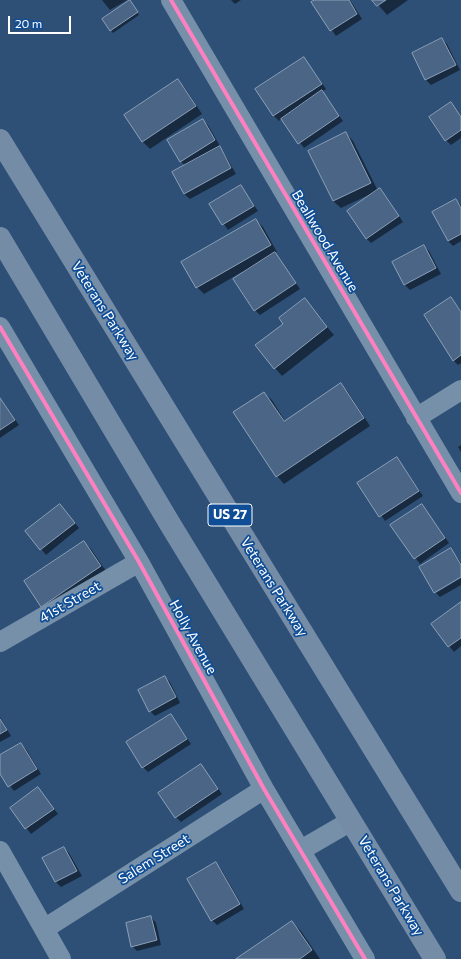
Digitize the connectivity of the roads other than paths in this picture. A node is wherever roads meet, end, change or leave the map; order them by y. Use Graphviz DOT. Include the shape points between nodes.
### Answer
graph roads {
  1 [pos="171,0"];
  2 [pos="0,140"];
  3 [pos="0,238"];
  4 [pos="0,327"];
  5 [pos="461,390"];
  6 [pos="416,418"];
  7 [pos="461,493"];
  8 [pos="139,562"];
  9 [pos="0,642"];
  10 [pos="264,789"];
  11 [pos="351,821"];
  12 [pos="301,850"];
  13 [pos="0,851"];
  14 [pos="461,891"];
  15 [pos="44,929"];
  16 [pos="61,959"];
  17 [pos="365,959"];
  18 [pos="435,959"];
  1 -- 6 [label="street, Beallwood Avenue"];
  2 -- 14 [label="main road, Veterans Parkway / US 27"];
  3 -- 11 [label="main road, Veterans Parkway"];
  4 -- 8 [label="street, Holly Avenue"];
  5 -- 6 [label="street"];
  6 -- 7 [label="street, Beallwood Avenue"];
  8 -- 9 [label="street, 41st Street"];
  8 -- 10 [label="street, Holly Avenue"];
  10 -- 12 [label="street, Holly Avenue"];
  10 -- 15 [label="street, Salem Street"];
  11 -- 12 [label="street"];
  11 -- 18 [label="main road, Veterans Parkway"];
  12 -- 17 [label="street, Holly Avenue"];
  13 -- 15 [label="street"];
  15 -- 16 [label="street"];
}
